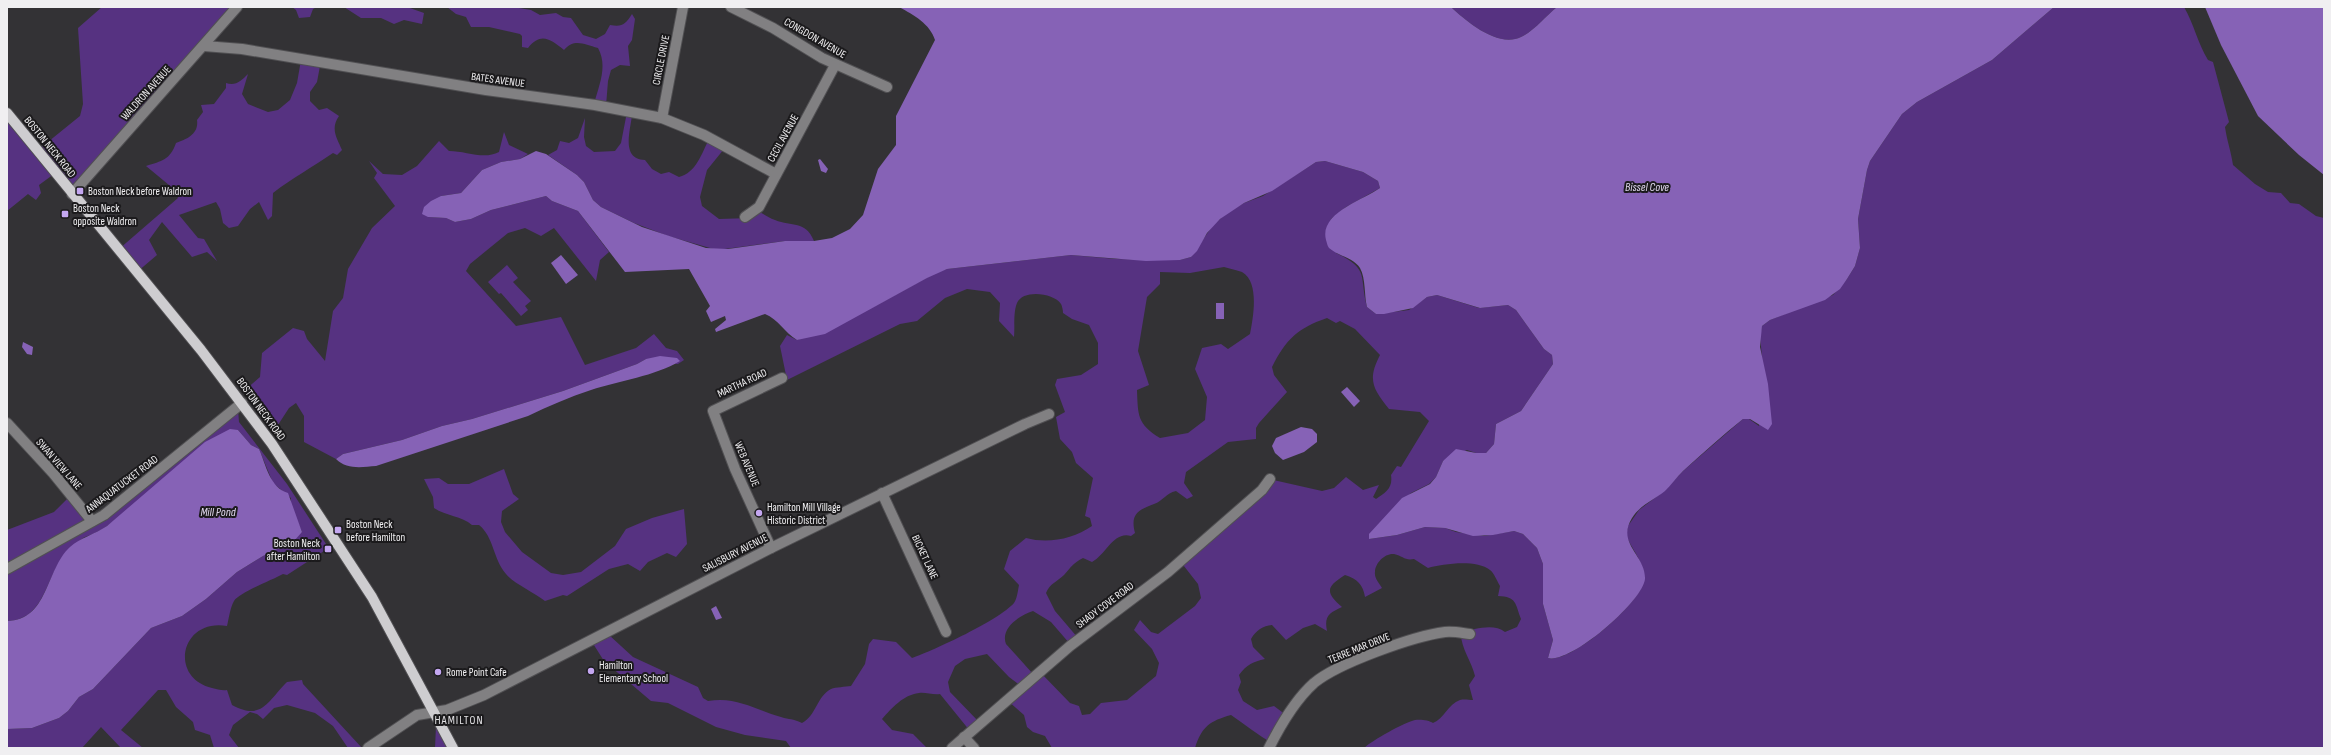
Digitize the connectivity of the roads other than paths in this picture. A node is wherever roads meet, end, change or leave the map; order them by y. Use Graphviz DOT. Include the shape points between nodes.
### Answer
graph roads {
  1 [pos="237,7"];
  2 [pos="683,7"];
  3 [pos="731,7"];
  4 [pos="204,46"];
  5 [pos="836,65"];
  6 [pos="887,87"];
  7 [pos="7,113"];
  8 [pos="662,118"];
  9 [pos="776,174"];
  10 [pos="72,194"];
  11 [pos="744,217"];
  12 [pos="782,378"];
  13 [pos="242,403"];
  14 [pos="713,411"];
  15 [pos="1049,414"];
  16 [pos="7,424"];
  17 [pos="1270,479"];
  18 [pos="882,493"];
  19 [pos="92,521"];
  20 [pos="771,548"];
  21 [pos="7,569"];
  22 [pos="946,632"];
  23 [pos="1470,634"];
  24 [pos="432,711"];
  25 [pos="964,737"];
  26 [pos="368,748"];
  27 [pos="453,748"];
  28 [pos="952,748"];
  29 [pos="974,748"];
  30 [pos="1269,748"];
  1 -- 4 [label="street, WALDRON AVENUE"];
  2 -- 8 [label="street, CIRCLE DRIVE"];
  3 -- 5 [label="street, CONGDON AVENUE" via="767,24"];
  4 -- 8 [label="street, BATES AVENUE" via="242,49"];
  4 -- 10 [label="street, WALDRON AVENUE"];
  5 -- 6 [label="street, CONGDON AVENUE"];
  5 -- 9 [label="street, CECIL AVENUE"];
  7 -- 10 [label="main road, BOSTON NECK ROAD"];
  8 -- 9 [label="street, BATES AVENUE" via="704,135"];
  9 -- 11 [label="street, CECIL AVENUE" via="759,207"];
  10 -- 13 [label="main road, BOSTON NECK ROAD"];
  12 -- 14 [label="street, MARTHA ROAD"];
  13 -- 19 [label="street, ANNAQUATUCKET ROAD" via="154,476 104,515"];
  13 -- 24 [label="main road, BOSTON NECK ROAD" via="313,505 372,597"];
  14 -- 20 [label="street, WEB AVENUE" via="735,469"];
  15 -- 18 [label="street, SALISBURY AVENUE"];
  16 -- 19 [label="street, SWAN VIEW LANE" via="53,473"];
  17 -- 25 [label="street, SHADY COVE ROAD" via="1262,490 1168,572 1070,646"];
  18 -- 20 [label="street, SALISBURY AVENUE"];
  18 -- 22 [label="street, BICKET LANE"];
  19 -- 21 [label="street, ANNAQUATUCKET ROAD"];
  20 -- 24 [label="street, SALISBURY AVENUE" via="484,695 447,710"];
  23 -- 30 [label="street, TERRE MAR DRIVE" via="1446,632 1338,667 1314,683 1292,709"];
  24 -- 26 [label="street, SALISBURY AVENUE" via="410,718"];
  24 -- 27 [label="main road, BOSTON NECK ROAD"];
  25 -- 28 [label="street, SHADY COVE ROAD"];
  25 -- 29 [label="street"];
}
